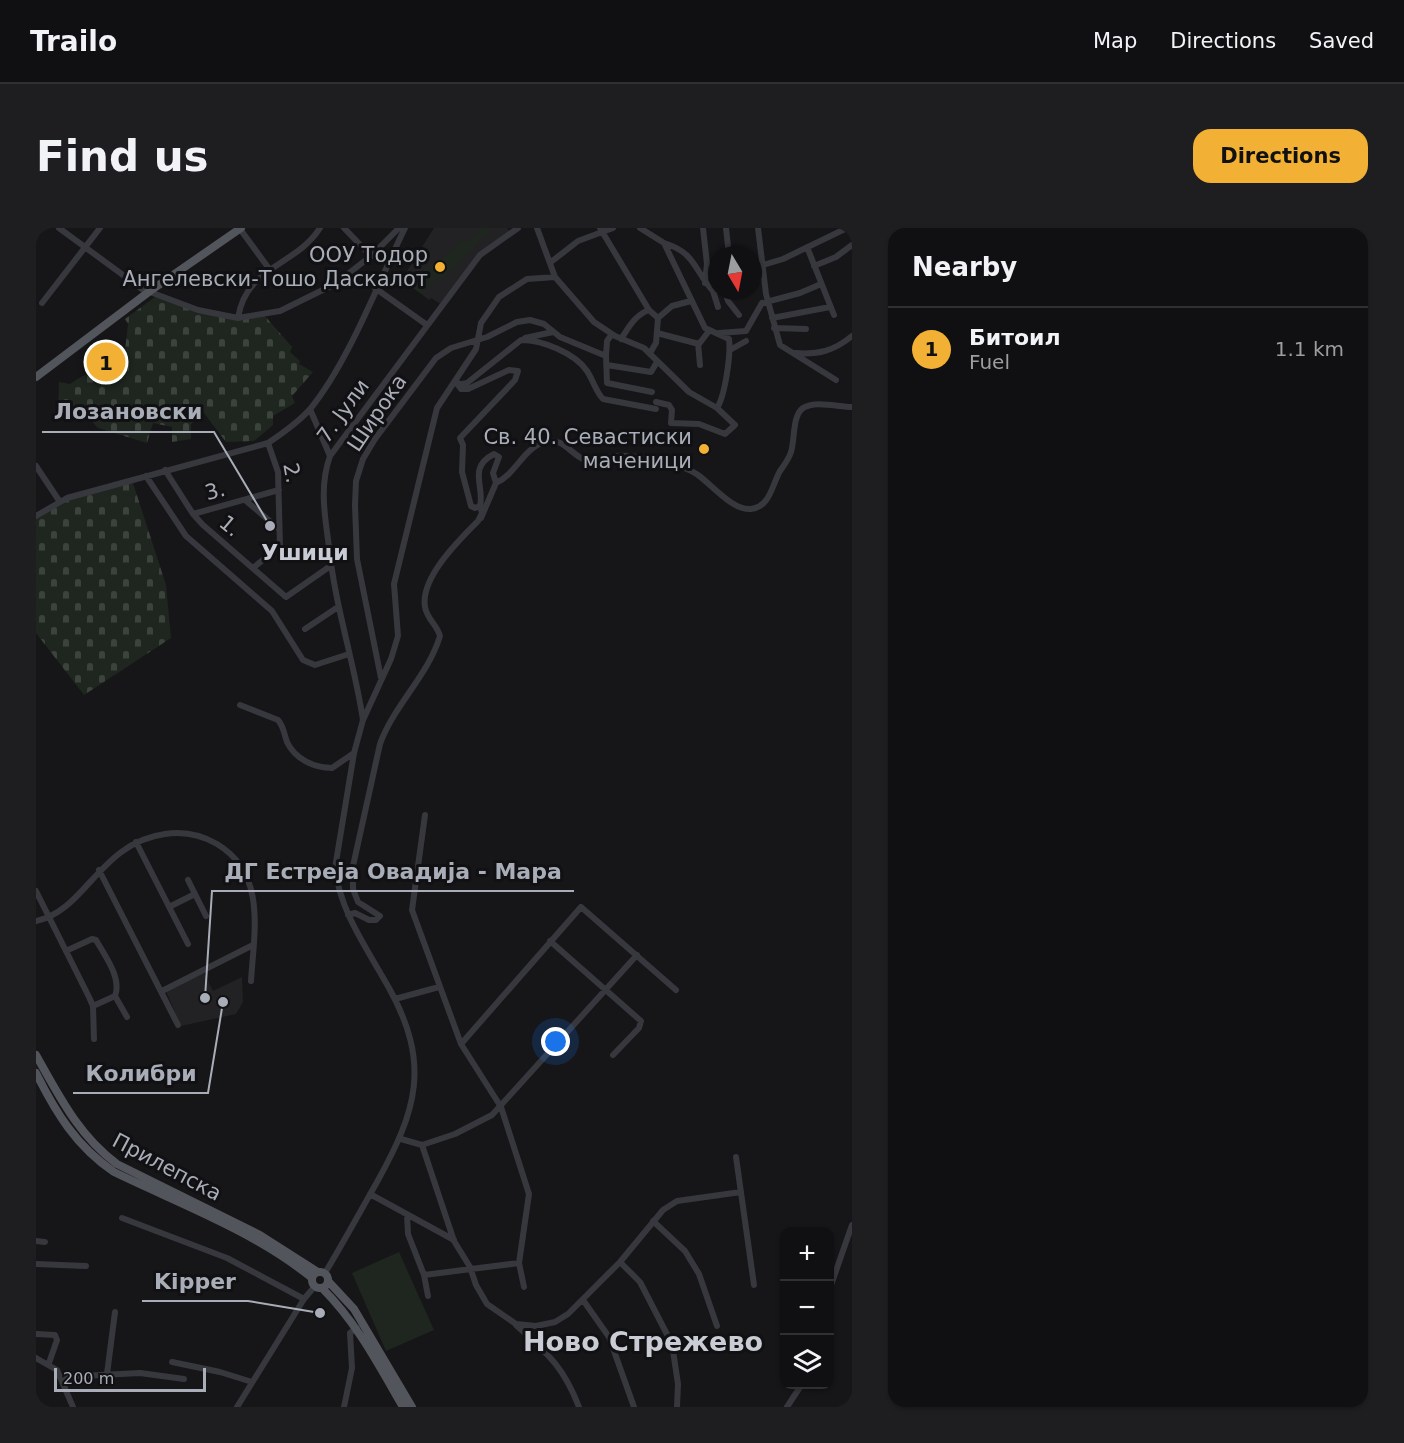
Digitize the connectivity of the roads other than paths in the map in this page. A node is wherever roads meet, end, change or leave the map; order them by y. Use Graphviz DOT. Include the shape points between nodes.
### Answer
graph roads {
  1 [pos="59,228"];
  2 [pos="100,228"];
  3 [pos="240,228"];
  4 [pos="320,228"];
  5 [pos="344,228"];
  6 [pos="399,228"];
  7 [pos="405,228"];
  8 [pos="518,228"];
  9 [pos="537,228"];
  10 [pos="613,228"];
  11 [pos="640,228"];
  12 [pos="703,228"];
  13 [pos="726,228"];
  14 [pos="758,228"];
  15 [pos="847,228"];
  16 [pos="601,230"];
  17 [pos="648,230"];
  18 [pos="386,242"];
  19 [pos="664,243"];
  20 [pos="852,245"];
  21 [pos="728,246"];
  22 [pos="86,247"];
  23 [pos="394,248"];
  24 [pos="807,248"];
  25 [pos="371,256"];
  26 [pos="551,262"];
  27 [pos="763,265"];
  28 [pos="814,266"];
  29 [pos="270,270"];
  30 [pos="555,277"];
  31 [pos="167,279"];
  32 [pos="705,283"];
  33 [pos="821,284"];
  34 [pos="708,285"];
  35 [pos="375,288"];
  36 [pos="150,291"];
  37 [pos="169,298"];
  38 [pos="716,300"];
  39 [pos="728,300"];
  40 [pos="691,301"];
  41 [pos="764,302"];
  42 [pos="42,303"];
  43 [pos="717,307"];
  44 [pos="830,307"];
  45 [pos="649,310"];
  46 [pos="740,315"];
  47 [pos="834,315"];
  48 [pos="238,318"];
  49 [pos="658,318"];
  50 [pos="772,318"];
  51 [pos="427,325"];
  52 [pos="774,328"];
  53 [pos="806,329"];
  54 [pos="553,332"];
  55 [pos="712,332"];
  56 [pos="657,333"];
  57 [pos="612,334"];
  58 [pos="852,336"];
  59 [pos="478,339"];
  60 [pos="621,339"];
  61 [pos="746,341"];
  62 [pos="519,342"];
  63 [pos="698,343"];
  64 [pos="730,350"];
  65 [pos="650,353"];
  66 [pos="794,353"];
  67 [pos="606,356"];
  68 [pos="657,362"];
  69 [pos="607,365"];
  70 [pos="700,366"];
  71 [pos="36,377"];
  72 [pos="836,380"];
  73 [pos="458,382"];
  74 [pos="607,383"];
  75 [pos="652,392"];
  76 [pos="603,399"];
  77 [pos="852,407"];
  78 [pos="717,408"];
  79 [pos="310,410"];
  80 [pos="268,443"];
  81 [pos="330,456"];
  82 [pos="36,466"];
  83 [pos="165,470"];
  84 [pos="146,477"];
  85 [pos="496,483"];
  86 [pos="279,490"];
  87 [pos="245,500"];
  88 [pos="60,502"];
  89 [pos="480,506"];
  90 [pos="193,514"];
  91 [pos="36,516"];
  92 [pos="478,521"];
  93 [pos="279,529"];
  94 [pos="329,567"];
  95 [pos="253,568"];
  96 [pos="338,607"];
  97 [pos="305,629"];
  98 [pos="349,654"];
  99 [pos="381,678"];
  100 [pos="240,705"];
  101 [pos="363,720"];
  102 [pos="354,753"];
  103 [pos="425,815"];
  104 [pos="136,842"];
  105 [pos="99,870"];
  106 [pos="188,880"];
  107 [pos="36,891"];
  108 [pos="195,894"];
  109 [pos="169,907"];
  110 [pos="348,915"];
  111 [pos="206,916"];
  112 [pos="51,917"];
  113 [pos="36,921"];
  114 [pos="550,941"];
  115 [pos="188,945"];
  116 [pos="253,945"];
  117 [pos="68,950"];
  118 [pos="638,955"];
  119 [pos="250,981"];
  120 [pos="439,987"];
  121 [pos="676,990"];
  122 [pos="162,991"];
  123 [pos="607,991"];
  124 [pos="116,996"];
  125 [pos="395,999"];
  126 [pos="93,1005"];
  127 [pos="127,1017"];
  128 [pos="178,1025"];
  129 [pos="94,1039"];
  130 [pos="461,1044"];
  131 [pos="36,1055"];
  132 [pos="613,1055"];
  133 [pos="36,1073"];
  134 [pos="501,1107"];
  135 [pos="401,1139"];
  136 [pos="422,1145"];
  137 [pos="736,1157"];
  138 [pos="741,1192"];
  139 [pos="370,1194"];
  140 [pos="407,1215"];
  141 [pos="122,1218"];
  142 [pos="653,1221"];
  143 [pos="852,1225"];
  144 [pos="36,1241"];
  145 [pos="454,1241"];
  146 [pos="45,1242"];
  147 [pos="620,1262"];
  148 [pos="519,1263"];
  149 [pos="36,1264"];
  150 [pos="86,1266"];
  151 [pos="470,1268"];
  152 [pos="424,1275"];
  153 [pos="320,1280"];
  154 [pos="832,1281"];
  155 [pos="754,1285"];
  156 [pos="524,1287"];
  157 [pos="428,1296"];
  158 [pos="304,1299"];
  159 [pos="583,1300"];
  160 [pos="115,1312"];
  161 [pos="516,1324"];
  162 [pos="717,1326"];
  163 [pos="357,1328"];
  164 [pos="36,1334"];
  165 [pos="36,1358"];
  166 [pos="172,1362"];
  167 [pos="49,1363"];
  168 [pos="107,1374"];
  169 [pos="62,1377"];
  170 [pos="184,1379"];
  171 [pos="252,1382"];
  172 [pos="799,1389"];
  173 [pos="73,1407"];
  174 [pos="237,1407"];
  175 [pos="344,1407"];
  176 [pos="403,1407"];
  177 [pos="412,1407"];
  178 [pos="579,1407"];
  179 [pos="634,1407"];
  180 [pos="676,1407"];
  181 [pos="787,1407"];
  1 -- 22 [label="street"];
  2 -- 22 [label="street"];
  3 -- 29 [label="street"];
  3 -- 31 [label="main road"];
  4 -- 29 [label="street"];
  5 -- 25 [label="street"];
  6 -- 18 [label="street"];
  7 -- 23 [label="street"];
  8 -- 51 [label="street, 7. Јули" via="480,255"];
  9 -- 26 [label="street"];
  10 -- 16 [label="street"];
  11 -- 17 [label="street"];
  12 -- 32 [label="street"];
  13 -- 21 [label="street"];
  14 -- 27 [label="street"];
  15 -- 24 [label="street"];
  16 -- 26 [label="street" via="578,241"];
  16 -- 45 [label="street"];
  17 -- 19 [label="street"];
  18 -- 23 [label="street"];
  18 -- 25 [label="street"];
  19 -- 32 [label="street" via="682,249"];
  19 -- 40 [label="street"];
  20 -- 28 [label="street"];
  22 -- 36 [label="street"];
  22 -- 42 [label="street"];
  23 -- 35 [label="street"];
  24 -- 27 [label="street"];
  24 -- 28 [label="street"];
  25 -- 48 [label="street" via="335,284 301,302 280,311"];
  26 -- 30 [label="street"];
  27 -- 41 [label="street"];
  28 -- 33 [label="street"];
  29 -- 48 [label="street" via="246,291"];
  30 -- 57 [label="street" via="594,322"];
  30 -- 59 [label="street" via="526,279 509,288 481,322"];
  31 -- 36 [label="main road"];
  31 -- 37 [label="street"];
  32 -- 34 [label="street"];
  33 -- 41 [label="street"];
  33 -- 44 [label="street"];
  35 -- 51 [label="street"];
  35 -- 79 [label="street" via="332,378"];
  36 -- 37 [label="street"];
  36 -- 71 [label="main road"];
  37 -- 48 [label="street" via="198,310"];
  38 -- 43 [label="street"];
  39 -- 46 [label="street"];
  40 -- 49 [label="street" via="672,306"];
  40 -- 55 [label="street" via="698,317"];
  41 -- 50 [label="street"];
  41 -- 55 [label="street" via="746,331"];
  44 -- 47 [label="street"];
  44 -- 50 [label="street"];
  45 -- 49 [label="street"];
  45 -- 60 [label="street" via="631,323"];
  49 -- 56 [label="street"];
  50 -- 52 [label="street"];
  51 -- 81 [label="street, 7. Јули"];
  52 -- 53 [label="street"];
  52 -- 66 [label="street" via="780,345"];
  54 -- 59 [label="street, Широка" via="530,320"];
  54 -- 62 [label="street"];
  54 -- 67 [label="street, Широка"];
  55 -- 63 [label="street"];
  55 -- 64 [label="street" via="729,339"];
  56 -- 63 [label="street"];
  56 -- 65 [label="street"];
  57 -- 60 [label="street"];
  57 -- 67 [label="street"];
  58 -- 66 [label="street" via="824,353"];
  59 -- 73 [label="street"];
  59 -- 99 [label="street, Широка" via="436,358 375,439 356,481 357,559"];
  60 -- 65 [label="street"];
  61 -- 64 [label="street"];
  62 -- 73 [label="street" via="467,382"];
  62 -- 76 [label="street" via="544,343 582,365"];
  63 -- 70 [label="street"];
  64 -- 78 [label="street" via="724,376 726,385"];
  65 -- 68 [label="street"];
  66 -- 72 [label="street"];
  67 -- 69 [label="street"];
  68 -- 69 [label="street" via="651,372"];
  68 -- 78 [label="street" via="689,392"];
  69 -- 74 [label="street"];
  73 -- 89 [label="street" via="461,389 468,389 509,370 518,371 515,380 460,438 466,490 471,506"];
  73 -- 99 [label="street" via="437,408 429,436 394,584 398,636"];
  74 -- 75 [label="street"];
  74 -- 76 [label="street"];
  76 -- 78 [label="street" via="669,405 671,423 699,424 725,434 735,425"];
  77 -- 85 [label="street" via="817,404 799,412 789,458 767,498 754,509 737,506 681,466 627,456 590,461 554,441 536,446"];
  79 -- 80 [label="street"];
  79 -- 81 [label="street"];
  80 -- 83 [label="street"];
  80 -- 86 [label="street, 2." via="278,472"];
  81 -- 94 [label="street, 7. Јули" via="325,468 323,515"];
  82 -- 88 [label="street"];
  83 -- 84 [label="street"];
  83 -- 90 [label="street, 1."];
  84 -- 88 [label="street"];
  84 -- 98 [label="street" via="186,536 272,610 303,660 315,664"];
  85 -- 89 [label="street" via="493,473 500,460 494,453 485,460 478,476"];
  85 -- 92 [label="street" via="488,507"];
  86 -- 87 [label="street, 3."];
  86 -- 93 [label="street, 2."];
  87 -- 90 [label="street, 3."];
  87 -- 93 [label="street, 3."];
  88 -- 91 [label="street"];
  89 -- 92 [label="street"];
  90 -- 95 [label="street, 1."];
  92 -- 110 [label="street" via="436,569 426,592 425,607 440,636 411,692 387,725 380,744 353,866 352,889 358,902 380,916 369,920 355,913"];
  93 -- 95 [label="street, 2." via="278,550"];
  94 -- 95 [label="street, 1." via="286,597"];
  94 -- 96 [label="street, 7. Јули"];
  96 -- 97 [label="street"];
  96 -- 98 [label="street, 7. Јули"];
  98 -- 101 [label="street, 7. Јули"];
  99 -- 101 [label="street"];
  100 -- 102 [label="street" via="278,720 288,744 312,764 332,768"];
  101 -- 102 [label="street"];
  102 -- 110 [label="street" via="335,868"];
  103 -- 120 [label="street" via="412,910"];
  104 -- 105 [label="street"];
  104 -- 109 [label="street"];
  104 -- 116 [label="street" via="156,835 188,832 224,848 250,884 255,903"];
  105 -- 112 [label="street"];
  105 -- 122 [label="street"];
  106 -- 108 [label="street"];
  107 -- 112 [label="street"];
  108 -- 109 [label="street"];
  108 -- 111 [label="street"];
  109 -- 115 [label="street"];
  110 -- 125 [label="street"];
  112 -- 113 [label="street"];
  112 -- 117 [label="street"];
  114 -- 118 [label="street" via="580,906"];
  114 -- 123 [label="street"];
  114 -- 130 [label="street"];
  116 -- 119 [label="street"];
  116 -- 122 [label="street"];
  117 -- 124 [label="street" via="96,940 116,978"];
  117 -- 126 [label="street"];
  118 -- 121 [label="street"];
  118 -- 123 [label="street"];
  120 -- 125 [label="street"];
  120 -- 130 [label="street"];
  122 -- 128 [label="street"];
  123 -- 132 [label="street" via="641,1023"];
  123 -- 134 [label="street"];
  124 -- 126 [label="street"];
  124 -- 127 [label="street"];
  125 -- 135 [label="street" via="410,1032 415,1058 414,1094"];
  126 -- 129 [label="street"];
  130 -- 134 [label="street"];
  131 -- 153 [label="main road, Прилепска" via="81,1131 97,1149 117,1164 281,1246"];
  133 -- 153 [label="main road, Прилепска" via="58,1118 94,1159 257,1240"];
  134 -- 136 [label="street" via="468,1128"];
  134 -- 148 [label="street" via="529,1194"];
  135 -- 136 [label="street"];
  135 -- 139 [label="street"];
  136 -- 145 [label="street"];
  137 -- 138 [label="street"];
  138 -- 142 [label="street" via="677,1201"];
  138 -- 155 [label="street"];
  139 -- 140 [label="street"];
  139 -- 153 [label="street"];
  140 -- 145 [label="street"];
  140 -- 152 [label="street" via="411,1244"];
  141 -- 158 [label="street" via="227,1258"];
  142 -- 147 [label="street"];
  142 -- 162 [label="street" via="685,1251 699,1274"];
  143 -- 154 [label="street"];
  144 -- 146 [label="street"];
  145 -- 151 [label="street"];
  147 -- 159 [label="street"];
  147 -- 180 [label="street" via="640,1282 672,1344 678,1384"];
  148 -- 151 [label="street"];
  148 -- 156 [label="street"];
  149 -- 150 [label="street"];
  151 -- 152 [label="street"];
  151 -- 161 [label="street" via="487,1304"];
  152 -- 157 [label="street"];
  153 -- 158 [label="street"];
  153 -- 163 [label="main road, Прилепска"];
  153 -- 177 [label="main road, Прилепска" via="359,1317"];
  158 -- 171 [label="street"];
  159 -- 161 [label="street" via="555,1322 536,1326"];
  159 -- 179 [label="street" via="609,1337"];
  160 -- 168 [label="street"];
  161 -- 178 [label="street" via="555,1360"];
  163 -- 175 [label="street" via="350,1333 352,1368"];
  163 -- 176 [label="main road, Прилепска"];
  164 -- 167 [label="street" via="55,1335 57,1341"];
  165 -- 167 [label="street"];
  166 -- 171 [label="street"];
  167 -- 169 [label="street"];
  168 -- 169 [label="street"];
  168 -- 170 [label="street" via="140,1373"];
  169 -- 173 [label="street"];
  171 -- 174 [label="street"];
  172 -- 181 [label="street"];
}
